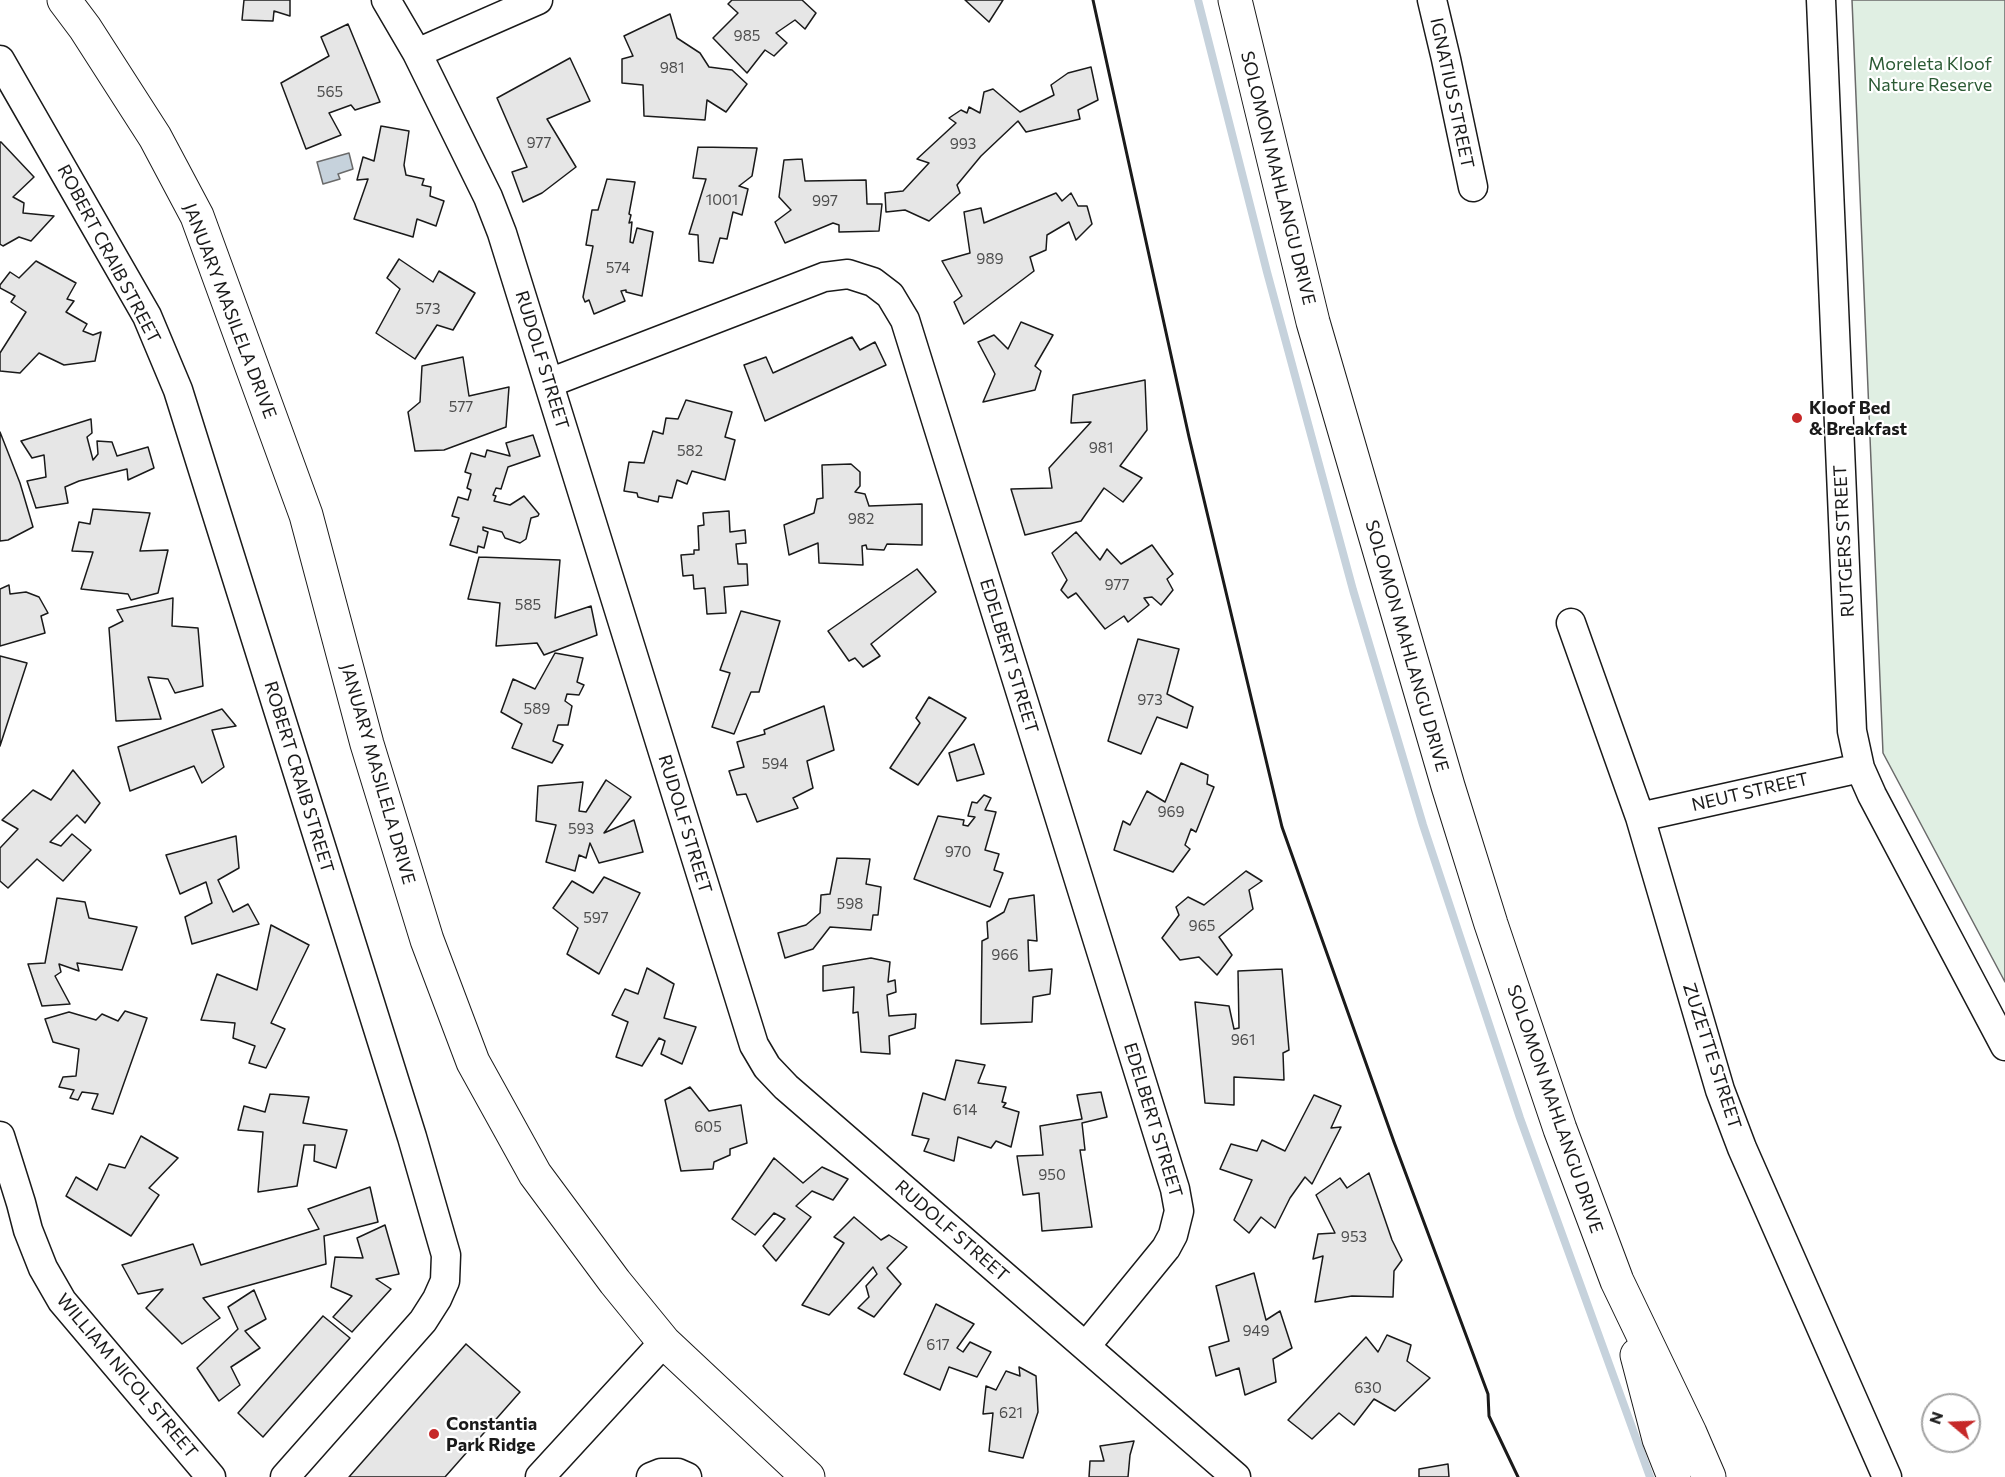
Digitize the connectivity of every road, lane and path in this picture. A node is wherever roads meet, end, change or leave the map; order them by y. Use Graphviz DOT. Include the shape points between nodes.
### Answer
graph roads {
  1 [pos="64,0"];
  2 [pos="386,0"];
  3 [pos="538,0"];
  4 [pos="1235,0"];
  5 [pos="1432,0"];
  6 [pos="1821,0"];
  7 [pos="417,53"];
  8 [pos="0,60"];
  9 [pos="1473,187"];
  10 [pos="549,383"];
  11 [pos="1571,623"];
  12 [pos="1860,768"];
  13 [pos="1640,817"];
  14 [pos="2005,1046"];
  15 [pos="0,1136"];
  16 [pos="1617,1281"];
  17 [pos="664,1342"];
  18 [pos="1086,1346"];
  19 [pos="211,1477"];
  20 [pos="285,1477"];
  21 [pos="540,1477"];
  22 [pos="651,1477"];
  23 [pos="687,1477"];
  24 [pos="808,1477"];
  25 [pos="1236,1477"];
  26 [pos="1674,1477"];
  27 [pos="1709,1477"];
  28 [pos="1887,1477"];
  1 -- 17 [label="main road, JANUARY MASILELA DRIVE" via="155,137 198,216 306,515 380,788 427,940 473,1062 535,1174"];
  2 -- 7 [label="street, RUDOLF STREET"];
  3 -- 7 [label="street"];
  4 -- 16 [label="main road, SOLOMON MAHLANGU DRIVE" via="1313,322 1448,786 1560,1129"];
  5 -- 9 [label="street, IGNATIUS STREET"];
  6 -- 12 [label="street, RUTGERS STREET" via="1852,731"];
  7 -- 10 [label="street, RUDOLF STREET" via="488,197"];
  8 -- 20 [label="street, ROBERT CRAIB STREET" via="147,316 178,390 446,1255 445,1281 423,1321"];
  10 -- 18 [label="street, RUDOLF STREET" via="754,1045 786,1087"];
  10 -- 18 [label="street, EDELBERT STREET" via="824,277 848,274 873,282 891,295 905,320 1172,1178 1179,1211 1166,1248"];
  11 -- 13 [label="street, ZUZETTE STREET"];
  12 -- 13 [label="street, NEUT STREET"];
  12 -- 14 [label="street, RUTGERS STREET"];
  13 -- 28 [label="street, ZUZETTE STREET" via="1720,1090"];
  15 -- 19 [label="street, WILLIAM NICOL STREET" via="28,1230 62,1301"];
  16 -- 26 [label="main road, SOLOMON MAHLANGU DRIVE" via="1659,1438"];
  16 -- 27 [label="main road, SOLOMON MAHLANGU DRIVE"];
  17 -- 21 [label="street"];
  17 -- 24 [label="main road, JANUARY MASILELA DRIVE"];
  18 -- 25 [label="street, RUDOLF STREET"];
  22 -- 23 [label="street" via="661,1473"];
}
